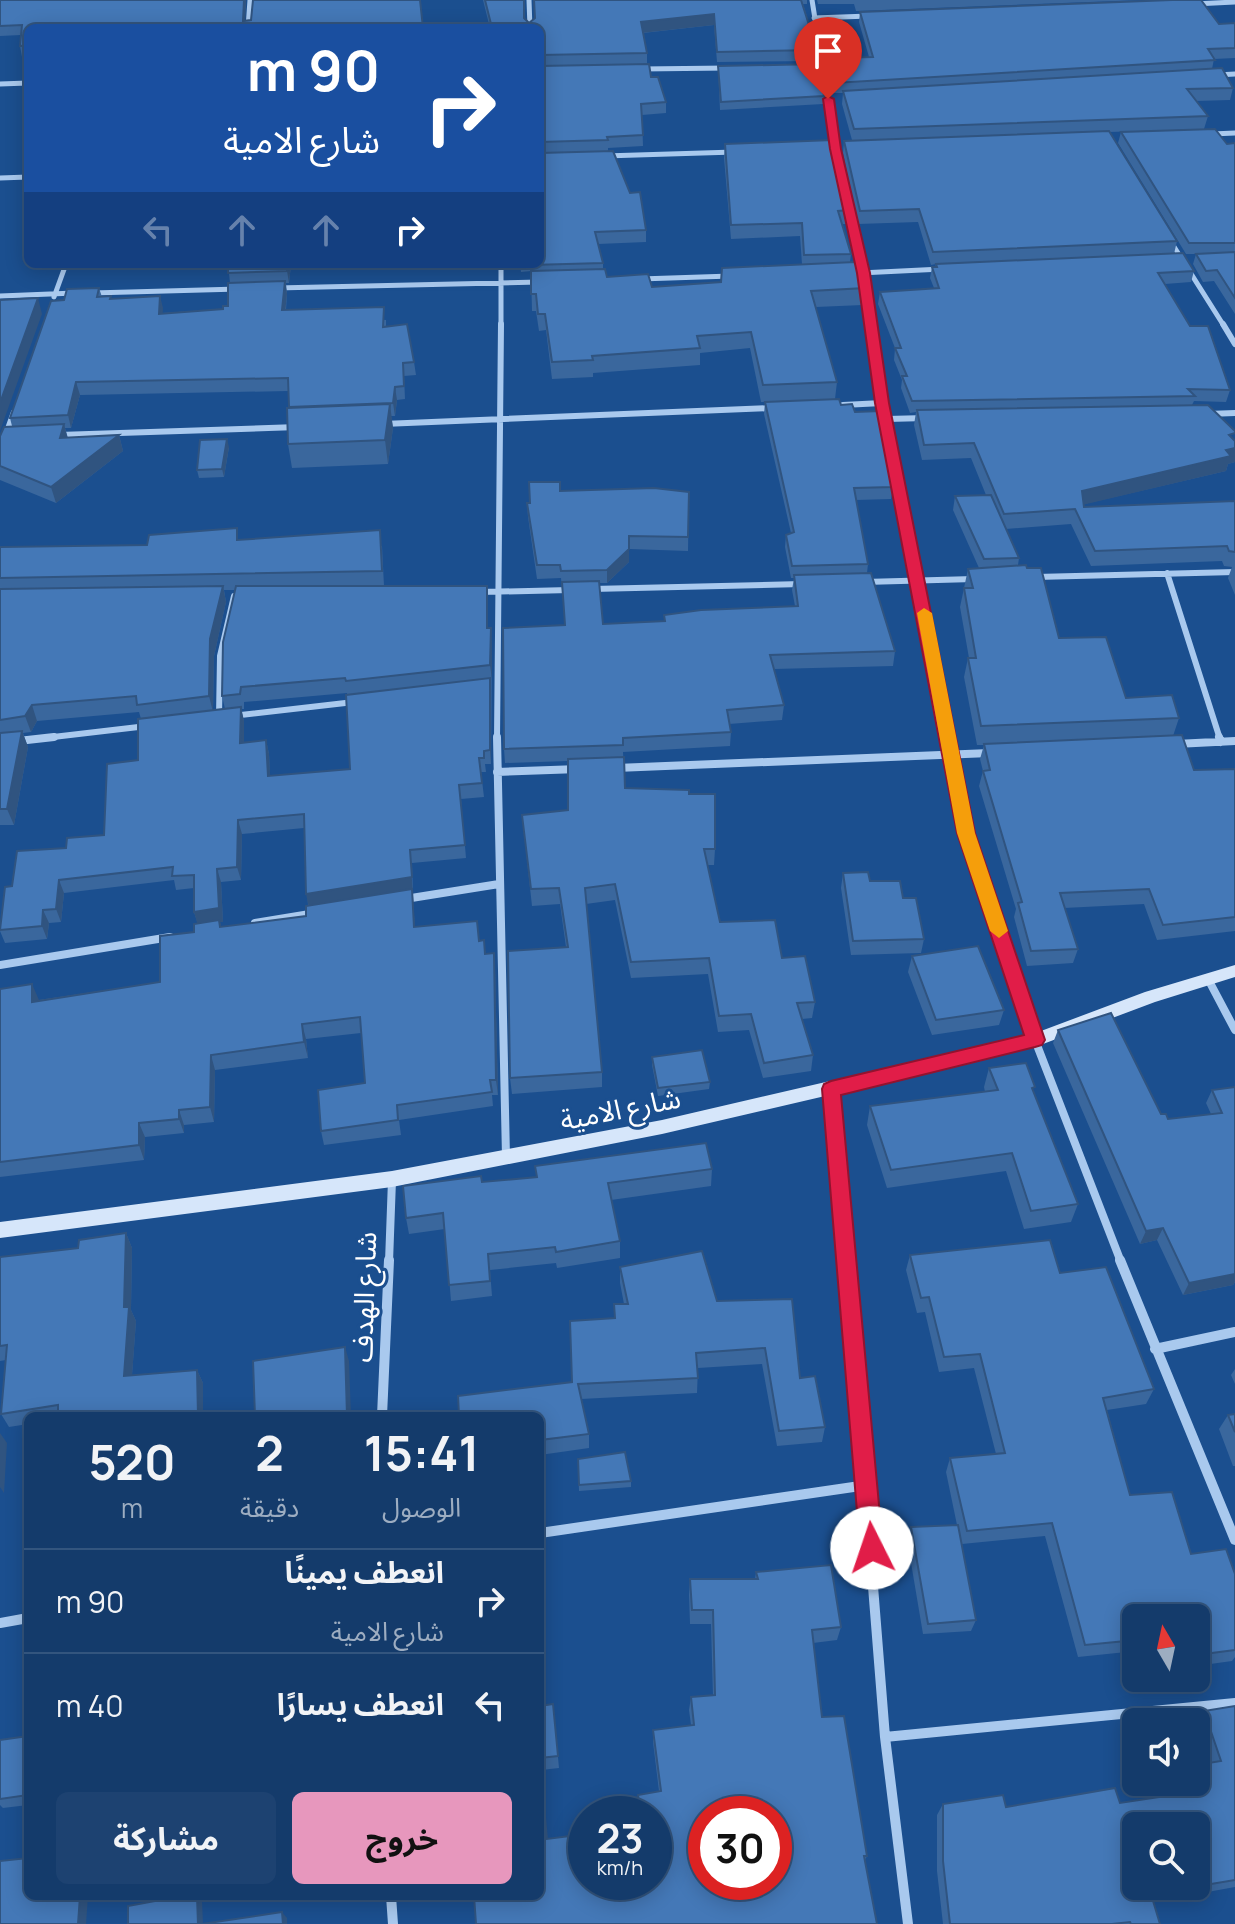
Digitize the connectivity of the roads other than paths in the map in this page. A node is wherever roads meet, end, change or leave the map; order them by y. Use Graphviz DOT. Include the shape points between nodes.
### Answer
graph roads {
  1 [pos="250,0"];
  2 [pos="529,0"];
  3 [pos="812,0"];
  4 [pos="260,1"];
  5 [pos="1235,2"];
  6 [pos="1188,4"];
  7 [pos="876,16"];
  8 [pos="814,18"];
  9 [pos="248,24"];
  10 [pos="530,24"];
  11 [pos="743,67"];
  12 [pos="633,69"];
  13 [pos="1235,74"];
  14 [pos="1204,76"];
  15 [pos="24,83"];
  16 [pos="0,84"];
  17 [pos="1235,133"];
  18 [pos="1204,134"];
  19 [pos="851,148"];
  20 [pos="820,149"];
  21 [pos="836,149"];
  22 [pos="742,152"];
  23 [pos="602,156"];
  24 [pos="24,177"];
  25 [pos="0,178"];
  26 [pos="1166,232"];
  27 [pos="1182,259"];
  28 [pos="1195,259"];
  29 [pos="1166,260"];
  30 [pos="65,268"];
  31 [pos="501,268"];
  32 [pos="943,269"];
  33 [pos="848,273"];
  34 [pos="864,273"];
  35 [pos="737,276"];
  36 [pos="627,279"];
  37 [pos="548,281"];
  38 [pos="501,283"];
  39 [pos="268,288"];
  40 [pos="253,289"];
  41 [pos="55,294"];
  42 [pos="0,296"];
  43 [pos="50,308"];
  44 [pos="1235,344"];
  45 [pos="882,403"];
  46 [pos="834,405"];
  47 [pos="787,407"];
  48 [pos="15,409"];
  49 [pos="1235,413"];
  50 [pos="1203,414"];
  51 [pos="934,418"];
  52 [pos="501,419"];
  53 [pos="887,419"];
  54 [pos="373,424"];
  55 [pos="309,426"];
  56 [pos="53,436"];
  57 [pos="3,437"];
  58 [pos="21,437"];
  59 [pos="0,451"];
  60 [pos="1235,572"];
  61 [pos="1167,573"];
  62 [pos="1027,577"];
  63 [pos="981,579"];
  64 [pos="918,580"];
  65 [pos="856,582"];
  66 [pos="809,583"];
  67 [pos="497,592"];
  68 [pos="466,593"];
  69 [pos="218,596"];
  70 [pos="234,596"];
  71 [pos="249,596"];
  72 [pos="498,685"];
  73 [pos="482,686"];
  74 [pos="358,701"];
  75 [pos="219,718"];
  76 [pos="203,720"];
  77 [pos="156,725"];
  78 [pos="1235,741"];
  79 [pos="1221,742"];
  80 [pos="0,743"];
  81 [pos="1173,744"];
  82 [pos="998,753"];
  83 [pos="950,755"];
  84 [pos="606,768"];
  85 [pos="590,769"];
  86 [pos="497,772"];
  87 [pos="499,884"];
  88 [pos="389,901"];
  89 [pos="327,911"];
  90 [pos="249,924"];
  91 [pos="187,934"];
  92 [pos="0,965"];
  93 [pos="1235,971"];
  94 [pos="1208,979"];
  95 [pos="1235,1030"];
  96 [pos="1035,1040"];
  97 [pos="831,1089"];
  98 [pos="506,1157"];
  99 [pos="392,1179"];
  100 [pos="0,1230"];
  101 [pos="1235,1332"];
  102 [pos="1155,1349"];
  103 [pos="382,1412"];
  104 [pos="867,1485"];
  105 [pos="544,1532"];
  106 [pos="1235,1540"];
  107 [pos="24,1619"];
  108 [pos="0,1623"];
  109 [pos="1235,1703"];
  110 [pos="885,1737"];
  111 [pos="391,1900"];
  112 [pos="393,1924"];
  113 [pos="908,1924"];
  1 -- 4 [label="street"];
  1 -- 9 [label="street"];
  2 -- 10 [label="street"];
  3 -- 8 [label="street"];
  5 -- 6 [label="street"];
  7 -- 8 [label="street"];
  8 -- 21 [label="street"];
  11 -- 12 [label="street"];
  13 -- 14 [label="street"];
  15 -- 16 [label="street"];
  17 -- 18 [label="street"];
  19 -- 21 [label="street"];
  20 -- 21 [label="street"];
  21 -- 34 [label="street"];
  22 -- 23 [label="street"];
  24 -- 25 [label="street"];
  26 -- 27 [label="street"];
  27 -- 28 [label="street"];
  27 -- 29 [label="street"];
  27 -- 44 [label="street"];
  30 -- 41 [label="street"];
  31 -- 38 [label="street"];
  32 -- 34 [label="street"];
  33 -- 34 [label="street"];
  34 -- 45 [label="street"];
  35 -- 36 [label="street"];
  37 -- 38 [label="street"];
  38 -- 39 [label="street"];
  38 -- 52 [label="street"];
  40 -- 41 [label="street"];
  41 -- 42 [label="street"];
  41 -- 43 [label="street"];
  45 -- 46 [label="street"];
  45 -- 53 [label="street"];
  47 -- 52 [label="street"];
  48 -- 57 [label="street"];
  49 -- 50 [label="street"];
  51 -- 53 [label="street"];
  52 -- 54 [label="street"];
  52 -- 67 [label="street"];
  53 -- 64 [label="street"];
  55 -- 56 [label="street"];
  57 -- 58 [label="street"];
  57 -- 59 [label="street"];
  60 -- 61 [label="street"];
  61 -- 62 [label="street"];
  61 -- 79 [label="street"];
  63 -- 64 [label="street"];
  64 -- 65 [label="street"];
  64 -- 83 [label="street"];
  66 -- 67 [label="street"];
  67 -- 68 [label="street"];
  67 -- 72 [label="street"];
  69 -- 70 [label="street"];
  70 -- 71 [label="street"];
  70 -- 75 [label="street" via="217,690"];
  72 -- 73 [label="street"];
  72 -- 86 [label="street"];
  74 -- 75 [label="street"];
  75 -- 76 [label="street"];
  77 -- 80 [label="street"];
  78 -- 79 [label="street"];
  79 -- 81 [label="street"];
  82 -- 83 [label="street"];
  83 -- 84 [label="street"];
  83 -- 96 [label="street" via="966,833"];
  85 -- 86 [label="street"];
  86 -- 87 [label="street"];
  87 -- 88 [label="street"];
  87 -- 98 [label="street"];
  89 -- 90 [label="street"];
  91 -- 92 [label="street"];
  93 -- 94 [label="street, شارع الامية"];
  94 -- 95 [label="street"];
  94 -- 96 [label="street, شارع الامية"];
  96 -- 97 [label="street, شارع الامية"];
  96 -- 102 [label="street"];
  97 -- 98 [label="street, شارع الامية"];
  97 -- 104 [label="street"];
  98 -- 99 [label="street, شارع الامية"];
  99 -- 100 [label="street, شارع الامية"];
  99 -- 103 [label="street, شارع الهدف"];
  101 -- 102 [label="street"];
  102 -- 106 [label="street"];
  104 -- 105 [label="street"];
  104 -- 110 [label="street"];
  107 -- 108 [label="street"];
  109 -- 110 [label="street"];
  110 -- 113 [label="street"];
  111 -- 112 [label="street"];
}
